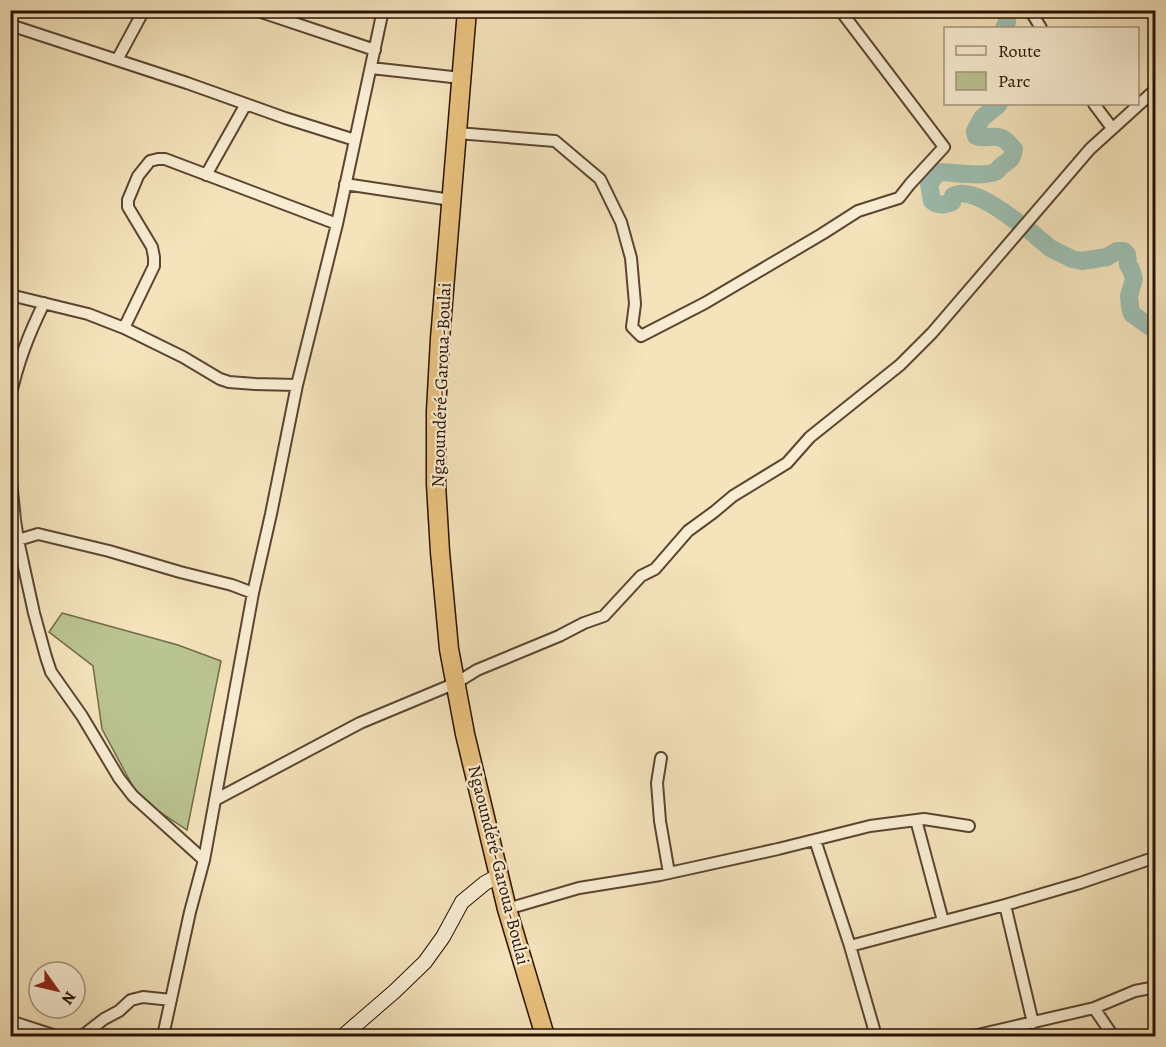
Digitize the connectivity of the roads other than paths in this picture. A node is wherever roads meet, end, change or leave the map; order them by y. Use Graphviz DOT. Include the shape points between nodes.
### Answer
graph roads {
  1 [pos="144,10"];
  2 [pos="255,10"];
  3 [pos="383,10"];
  4 [pos="467,10"];
  5 [pos="840,10"];
  6 [pos="1030,10"];
  7 [pos="10,25"];
  8 [pos="1040,27"];
  9 [pos="375,50"];
  10 [pos="117,60"];
  11 [pos="371,68"];
  12 [pos="461,78"];
  13 [pos="1155,89"];
  14 [pos="246,104"];
  15 [pos="1139,104"];
  16 [pos="1095,105"];
  17 [pos="1137,105"];
  18 [pos="1112,128"];
  19 [pos="457,133"];
  20 [pos="356,140"];
  21 [pos="206,175"];
  22 [pos="345,184"];
  23 [pos="451,200"];
  24 [pos="337,224"];
  25 [pos="10,294"];
  26 [pos="44,303"];
  27 [pos="124,327"];
  28 [pos="297,385"];
  29 [pos="10,398"];
  30 [pos="10,471"];
  31 [pos="14,539"];
  32 [pos="253,593"];
  33 [pos="456,683"];
  34 [pos="661,758"];
  35 [pos="214,800"];
  36 [pos="916,820"];
  37 [pos="969,826"];
  38 [pos="815,840"];
  39 [pos="1155,857"];
  40 [pos="204,860"];
  41 [pos="669,873"];
  42 [pos="500,875"];
  43 [pos="1005,905"];
  44 [pos="507,909"];
  45 [pos="943,921"];
  46 [pos="850,946"];
  47 [pos="1155,987"];
  48 [pos="171,1000"];
  49 [pos="1094,1008"];
  50 [pos="10,1021"];
  51 [pos="1033,1023"];
  52 [pos="56,1036"];
  53 [pos="82,1036"];
  54 [pos="164,1036"];
  55 [pos="343,1036"];
  56 [pos="545,1036"];
  57 [pos="876,1036"];
  58 [pos="973,1036"];
  59 [pos="1113,1036"];
  1 -- 10 [label="street"];
  2 -- 9 [label="street"];
  3 -- 9 [label="street"];
  4 -- 12 [label="highway, Ngaoundéré-Garoua-Boulai"];
  5 -- 19 [label="street" via="944,147 899,198 858,211 705,303 641,336 632,327 630,258 621,222 600,179 555,141"];
  6 -- 8 [label="street"];
  7 -- 10 [label="street"];
  9 -- 11 [label="street"];
  10 -- 14 [label="street"];
  11 -- 12 [label="street"];
  11 -- 20 [label="street"];
  12 -- 19 [label="highway, Ngaoundéré-Garoua-Boulai"];
  13 -- 15 [label="street"];
  14 -- 20 [label="street"];
  14 -- 21 [label="street"];
  16 -- 18 [label="street"];
  17 -- 18 [label="street"];
  18 -- 33 [label="street" via="932,333 900,365 810,437 787,464 733,496 688,531 655,569 641,576 604,616 477,670"];
  19 -- 23 [label="highway, Ngaoundéré-Garoua-Boulai"];
  20 -- 22 [label="street"];
  21 -- 24 [label="street"];
  21 -- 27 [label="street" via="158,159 150,161 138,176 128,207 152,247 154,266"];
  22 -- 23 [label="street"];
  22 -- 24 [label="street"];
  23 -- 33 [label="highway, Ngaoundéré-Garoua-Boulai" via="439,350 436,484 449,649"];
  24 -- 28 [label="street"];
  25 -- 26 [label="street"];
  26 -- 27 [label="street"];
  26 -- 29 [label="street" via="28,335"];
  27 -- 28 [label="street" via="220,379"];
  28 -- 32 [label="street"];
  30 -- 31 [label="street"];
  31 -- 32 [label="street" via="38,534"];
  31 -- 40 [label="street" via="51,672 133,796"];
  32 -- 35 [label="street"];
  33 -- 35 [label="street" via="360,723"];
  33 -- 42 [label="highway, Ngaoundéré-Garoua-Boulai"];
  34 -- 41 [label="street" via="657,783"];
  35 -- 40 [label="street"];
  36 -- 37 [label="street"];
  36 -- 38 [label="street" via="870,826"];
  36 -- 45 [label="street"];
  38 -- 41 [label="street"];
  38 -- 46 [label="street"];
  39 -- 43 [label="street"];
  40 -- 48 [label="street"];
  41 -- 44 [label="street" via="579,888"];
  42 -- 44 [label="highway, Ngaoundéré-Garoua-Boulai"];
  42 -- 55 [label="street" via="462,902 426,962"];
  43 -- 45 [label="street"];
  43 -- 51 [label="street"];
  44 -- 56 [label="highway, Ngaoundéré-Garoua-Boulai"];
  45 -- 46 [label="street"];
  46 -- 57 [label="street"];
  47 -- 49 [label="street"];
  48 -- 53 [label="street" via="130,1000"];
  48 -- 54 [label="street"];
  49 -- 51 [label="street"];
  49 -- 59 [label="street"];
  50 -- 52 [label="street"];
  51 -- 58 [label="street"];
}
